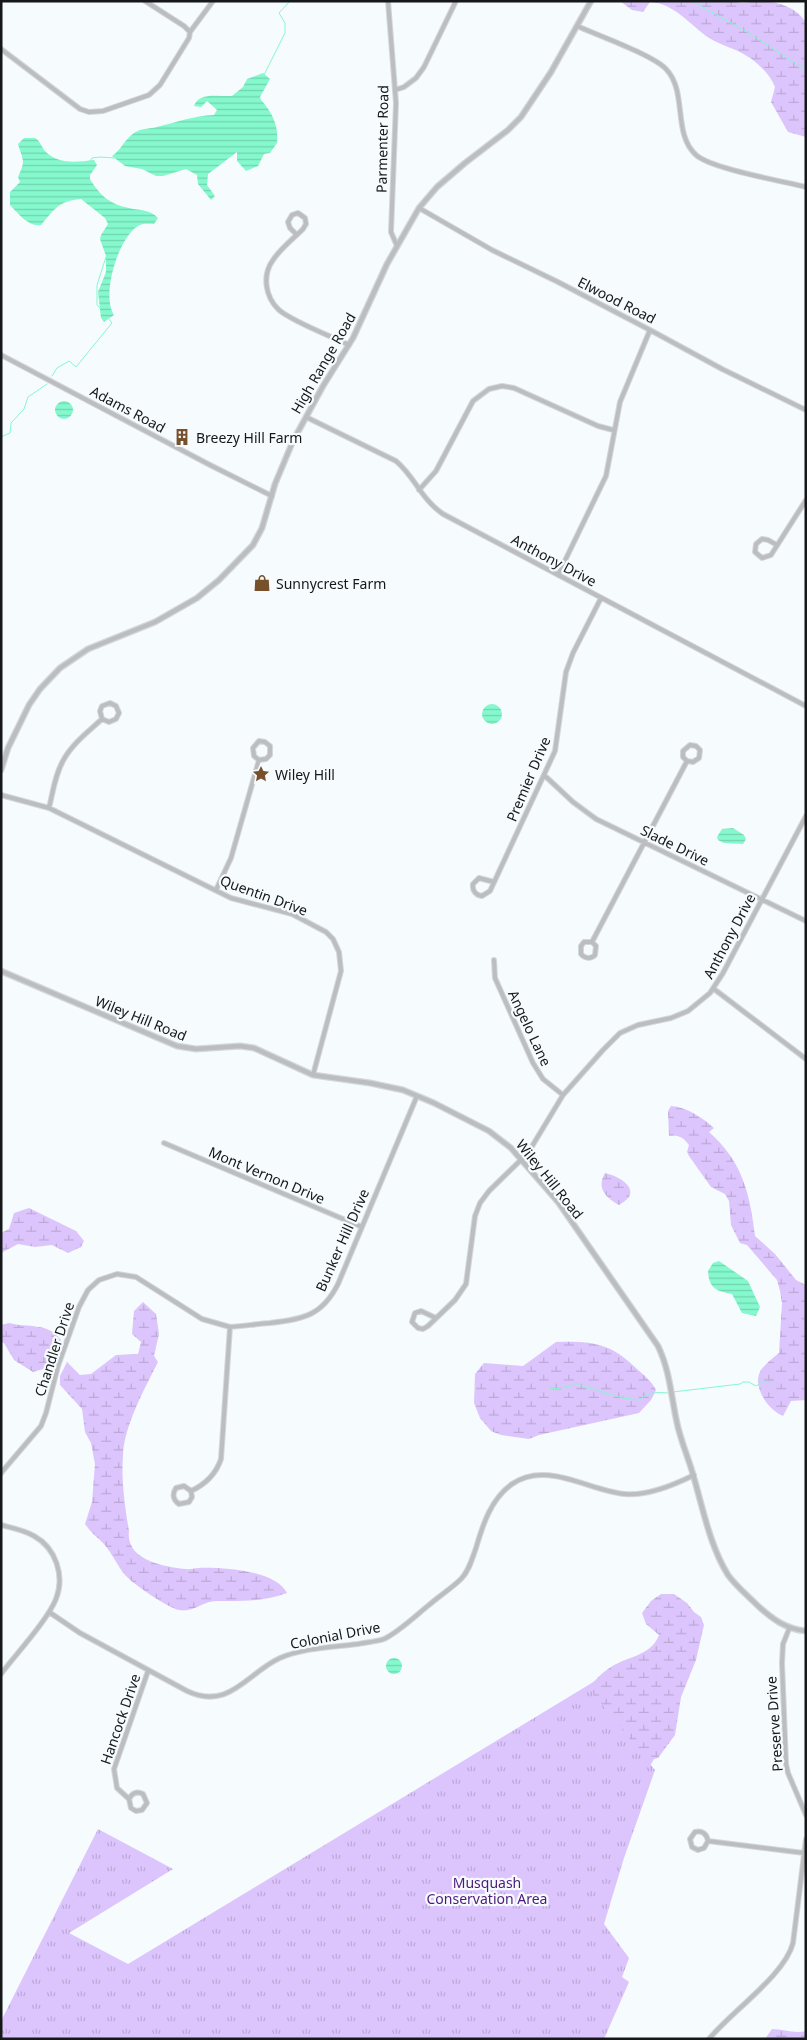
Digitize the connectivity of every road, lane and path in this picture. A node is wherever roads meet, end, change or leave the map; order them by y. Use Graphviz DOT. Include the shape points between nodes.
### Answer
graph roads {
  1 [pos="145,1"];
  2 [pos="213,1"];
  3 [pos="388,1"];
  4 [pos="456,1"];
  5 [pos="591,1"];
  6 [pos="577,26"];
  7 [pos="190,32"];
  8 [pos="1,49"];
  9 [pos="395,90"];
  10 [pos="806,187"];
  11 [pos="419,208"];
  12 [pos="297,235"];
  13 [pos="396,246"];
  14 [pos="650,330"];
  15 [pos="349,345"];
  16 [pos="1,355"];
  17 [pos="806,410"];
  18 [pos="306,417"];
  19 [pos="613,430"];
  20 [pos="419,490"];
  21 [pos="272,496"];
  22 [pos="806,500"];
  23 [pos="777,545"];
  24 [pos="558,575"];
  25 [pos="602,598"];
  26 [pos="806,706"];
  27 [pos="102,719"];
  28 [pos="259,760"];
  29 [pos="687,761"];
  30 [pos="1,770"];
  31 [pos="544,775"];
  32 [pos="1,795"];
  33 [pos="49,808"];
  34 [pos="806,816"];
  35 [pos="644,842"];
  36 [pos="494,882"];
  37 [pos="216,890"];
  38 [pos="761,899"];
  39 [pos="806,921"];
  40 [pos="592,942"];
  41 [pos="494,960"];
  42 [pos="1,971"];
  43 [pos="714,989"];
  44 [pos="806,1059"];
  45 [pos="313,1075"];
  46 [pos="563,1095"];
  47 [pos="417,1096"];
  48 [pos="164,1143"];
  49 [pos="522,1161"];
  50 [pos="362,1227"];
  51 [pos="436,1318"];
  52 [pos="230,1327"];
  53 [pos="1,1473"];
  54 [pos="694,1475"];
  55 [pos="192,1491"];
  56 [pos="1,1525"];
  57 [pos="49,1612"];
  58 [pos="789,1628"];
  59 [pos="806,1631"];
  60 [pos="148,1671"];
  61 [pos="1,1674"];
  62 [pos="128,1799"];
  63 [pos="806,1815"];
  64 [pos="806,1839"];
  65 [pos="708,1841"];
  66 [pos="804,1853"];
  67 [pos="709,2039"];
  1 -- 7 [label="street"];
  2 -- 7 [label="street"];
  3 -- 9 [label="street, Parmenter Road"];
  4 -- 9 [label="street" via="424,67 416,78"];
  5 -- 6 [label="street, High Range Road"];
  6 -- 10 [label="street" via="648,57 665,68 675,85 685,137 698,157 720,166"];
  6 -- 11 [label="street, High Range Road" via="521,116 437,187"];
  7 -- 8 [label="street" via="173,65 153,92 103,111 80,109"];
  9 -- 13 [label="street, Parmenter Road" via="391,232"];
  11 -- 13 [label="street, High Range Road"];
  11 -- 14 [label="street, Elwood Road" via="492,250"];
  12 -- 12 [label="street" via="306,224 305,218 298,213 292,215 288,222"];
  12 -- 15 [label="street" via="270,264 267,276 269,294 284,313"];
  13 -- 15 [label="street, High Range Road"];
  14 -- 17 [label="street, Elwood Road"];
  14 -- 19 [label="street" via="620,402"];
  15 -- 18 [label="street, High Range Road"];
  16 -- 21 [label="street, Adams Road"];
  18 -- 20 [label="street, Anthony Drive" via="396,461"];
  18 -- 21 [label="street, High Range Road" via="281,467"];
  19 -- 20 [label="street" via="514,388 489,389 469,406 436,471"];
  19 -- 24 [label="street" via="606,476"];
  20 -- 24 [label="street, Anthony Drive" via="429,504 443,514"];
  21 -- 30 [label="street, High Range Road" via="253,545 205,593 155,622 88,649 53,675 29,705"];
  22 -- 23 [label="street"];
  23 -- 23 [label="street" via="766,558 755,550 762,539"];
  24 -- 25 [label="street, Anthony Drive"];
  25 -- 26 [label="street, Anthony Drive"];
  25 -- 31 [label="street, Premier Drive" via="569,663 558,742"];
  27 -- 27 [label="street" via="102,706 108,703 116,706 119,713 115,720 107,722"];
  27 -- 33 [label="street" via="75,744 64,760"];
  28 -- 28 [label="street" via="270,755 270,746 265,742 256,743 253,748 254,756"];
  28 -- 37 [label="street" via="231,858"];
  29 -- 29 [label="street" via="695,762 699,758 700,750 696,746 687,746 683,751"];
  29 -- 35 [label="street"];
  31 -- 35 [label="street, Slade Drive" via="588,814"];
  31 -- 36 [label="street, Premier Drive"];
  32 -- 33 [label="street, Quentin Drive"];
  33 -- 37 [label="street, Quentin Drive"];
  34 -- 38 [label="street, Anthony Drive"];
  35 -- 38 [label="street, Slade Drive"];
  35 -- 40 [label="street"];
  36 -- 36 [label="street, Premier Drive" via="486,895 479,896 473,890 473,884 479,878"];
  37 -- 45 [label="street, Quentin Drive" via="241,901 296,916 326,932 337,948 341,971"];
  38 -- 39 [label="street, Slade Drive"];
  38 -- 43 [label="street, Anthony Drive"];
  40 -- 40 [label="street" via="584,942 581,946 581,954 585,958 595,955 596,946"];
  41 -- 46 [label="street, Angelo Lane" via="498,984 533,1063 543,1079"];
  42 -- 45 [label="street, Wiley Hill Road" via="172,1045 254,1048"];
  43 -- 44 [label="street"];
  43 -- 46 [label="street, Anthony Drive" via="696,1006 680,1015 620,1033"];
  45 -- 47 [label="street, Wiley Hill Road" via="384,1086"];
  46 -- 49 [label="street, Anthony Drive"];
  47 -- 49 [label="street, Wiley Hill Road" via="489,1131"];
  47 -- 50 [label="street, Bunker Hill Drive"];
  48 -- 50 [label="street, Mont Vernon Drive"];
  49 -- 51 [label="street, Anthony Drive" via="488,1191 480,1203 475,1216 466,1284"];
  49 -- 54 [label="street, Wiley Hill Road" via="564,1210 658,1346 671,1382 678,1430"];
  50 -- 52 [label="street, Bunker Hill Drive" via="334,1292 317,1310 300,1318"];
  51 -- 51 [label="street" via="424,1329 415,1327 412,1322 415,1313 421,1311"];
  52 -- 53 [label="street, Chandler Drive" via="202,1320 136,1277 117,1274 99,1280 88,1290 79,1307 41,1426"];
  52 -- 55 [label="street" via="222,1459 209,1480"];
  54 -- 58 [label="street, Wiley Hill Road" via="712,1538 729,1576 767,1614"];
  54 -- 60 [label="street, Colonial Drive" via="644,1493 630,1494 614,1493 548,1475 524,1478 494,1502 462,1578 386,1638 285,1656 237,1688 215,1697 191,1694"];
  55 -- 55 [label="street" via="187,1486 178,1486 173,1494 180,1504 188,1502"];
  56 -- 57 [label="street" via="33,1535 53,1555 59,1583"];
  57 -- 60 [label="street, Colonial Drive" via="72,1629"];
  57 -- 61 [label="street"];
  58 -- 59 [label="street, Wiley Hill Road"];
  58 -- 63 [label="street, Preserve Drive" via="783,1644 782,1663 786,1764"];
  60 -- 62 [label="street, Hancock Drive" via="114,1769 117,1788"];
  62 -- 62 [label="street, Hancock Drive" via="130,1808 136,1811 142,1810 147,1803 143,1794 138,1792"];
  64 -- 66 [label="street"];
  65 -- 65 [label="street" via="701,1831 692,1833 690,1839 692,1847 698,1850"];
  65 -- 66 [label="street"];
  66 -- 67 [label="street" via="794,1943 788,1957"];
}
